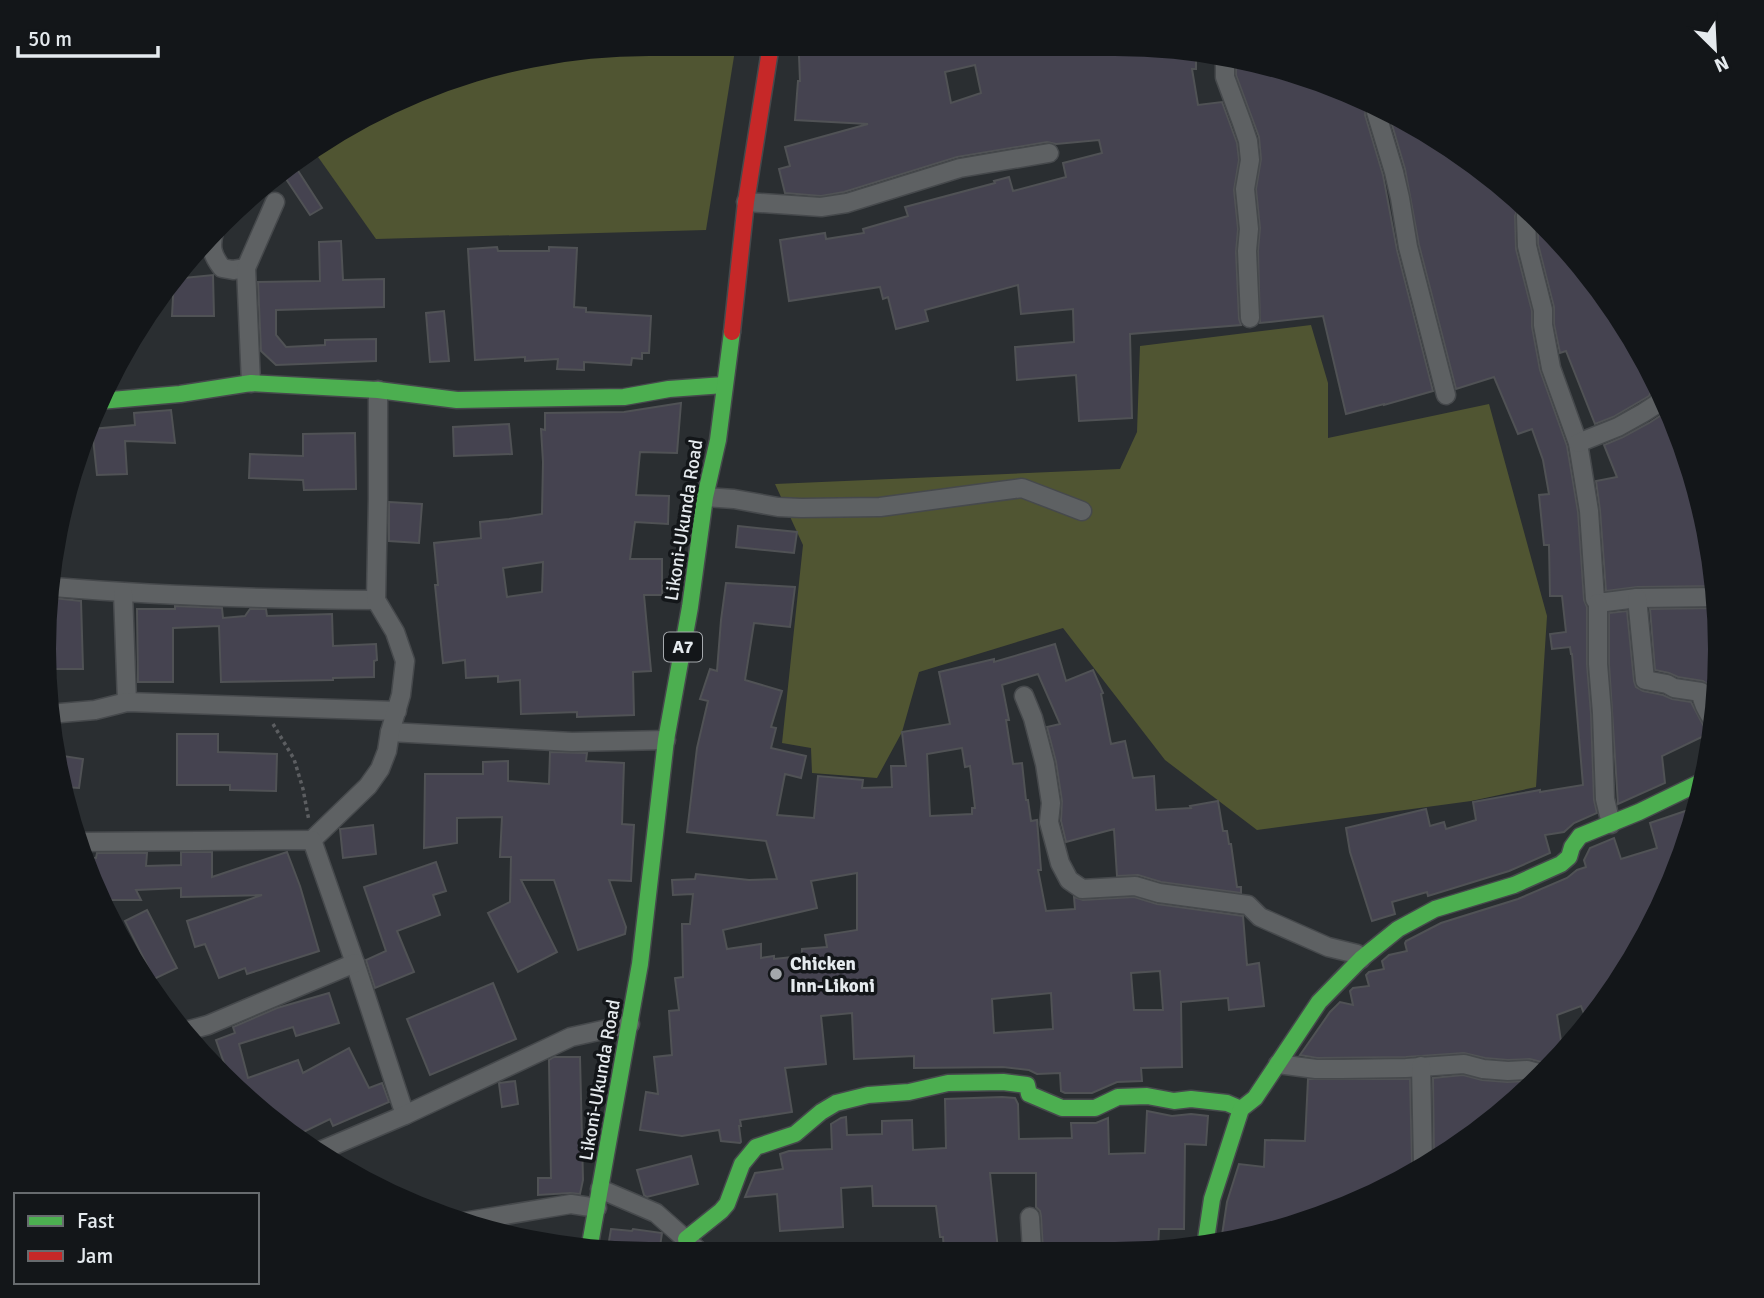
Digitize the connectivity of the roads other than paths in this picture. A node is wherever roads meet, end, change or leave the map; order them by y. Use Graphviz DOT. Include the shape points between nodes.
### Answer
graph roads {
  1 [pos="769,56"];
  2 [pos="1225,66"];
  3 [pos="1378,117"];
  4 [pos="1049,153"];
  5 [pos="275,202"];
  6 [pos="746,202"];
  7 [pos="1525,222"];
  8 [pos="212,248"];
  9 [pos="246,268"];
  10 [pos="1250,318"];
  11 [pos="251,383"];
  12 [pos="724,385"];
  13 [pos="378,390"];
  14 [pos="1446,395"];
  15 [pos="111,400"];
  16 [pos="1655,405"];
  17 [pos="1578,443"];
  18 [pos="705,497"];
  19 [pos="1082,511"];
  20 [pos="59,587"];
  21 [pos="123,593"];
  22 [pos="1706,597"];
  23 [pos="1637,598"];
  24 [pos="376,600"];
  25 [pos="1598,603"];
  26 [pos="1024,696"];
  27 [pos="127,702"];
  28 [pos="1705,706"];
  29 [pos="397,711"];
  30 [pos="60,713"];
  31 [pos="390,732"];
  32 [pos="666,740"];
  33 [pos="1692,786"];
  34 [pos="1611,824"];
  35 [pos="312,840"];
  36 [pos="88,842"];
  37 [pos="1361,960"];
  38 [pos="355,963"];
  39 [pos="630,1024"];
  40 [pos="194,1029"];
  41 [pos="1279,1064"];
  42 [pos="1421,1066"];
  43 [pos="1531,1070"];
  44 [pos="1241,1109"];
  45 [pos="405,1115"];
  46 [pos="328,1147"];
  47 [pos="1423,1155"];
  48 [pos="600,1189"];
  49 [pos="597,1208"];
  50 [pos="1030,1217"];
  51 [pos="486,1219"];
  52 [pos="1207,1235"];
  53 [pos="591,1239"];
  54 [pos="686,1240"];
  55 [pos="688,1242"];
  56 [pos="1032,1242"];
  1 -- 6 [label="main road, Likoni-Ukunda Road / A7"];
  2 -- 10 [label="street" via="1250,160 1245,189"];
  3 -- 14 [label="street"];
  4 -- 6 [label="street" via="960,169 821,207"];
  5 -- 9 [label="street"];
  6 -- 12 [label="main road, Likoni-Ukunda Road / A7"];
  7 -- 17 [label="street" via="1551,368"];
  8 -- 9 [label="street" via="222,268"];
  9 -- 11 [label="street"];
  11 -- 13 [label="main road"];
  11 -- 15 [label="main road"];
  12 -- 13 [label="main road" via="624,397 457,400"];
  12 -- 18 [label="main road, Likoni-Ukunda Road / A7"];
  13 -- 24 [label="street"];
  16 -- 17 [label="street"];
  17 -- 25 [label="street"];
  18 -- 19 [label="street" via="801,508 880,507 1022,488"];
  18 -- 32 [label="main road, Likoni-Ukunda Road / A7"];
  20 -- 21 [label="street"];
  21 -- 24 [label="street"];
  21 -- 27 [label="street"];
  22 -- 23 [label="street"];
  23 -- 25 [label="street"];
  23 -- 28 [label="street" via="1645,680 1700,692"];
  24 -- 29 [label="street" via="405,661"];
  25 -- 34 [label="street" via="1605,799"];
  26 -- 37 [label="street" via="1045,764 1049,822 1060,863 1076,886 1135,886 1248,905 1260,917 1328,947 1357,954"];
  27 -- 29 [label="street"];
  27 -- 30 [label="street"];
  29 -- 31 [label="street"];
  31 -- 32 [label="street" via="572,742"];
  31 -- 35 [label="street" via="380,769 369,786"];
  32 -- 39 [label="main road, Likoni-Ukunda Road / A7"];
  33 -- 34 [label="main road"];
  34 -- 37 [label="main road" via="1580,836 1561,864 1514,885 1435,909 1398,929"];
  35 -- 36 [label="street"];
  35 -- 38 [label="street"];
  37 -- 41 [label="main road" via="1319,1002"];
  38 -- 40 [label="street"];
  38 -- 45 [label="street"];
  39 -- 45 [label="street" via="571,1037"];
  39 -- 48 [label="main road, Likoni-Ukunda Road / A7"];
  41 -- 42 [label="street" via="1316,1069"];
  41 -- 44 [label="main road" via="1255,1098"];
  42 -- 43 [label="street" via="1464,1064"];
  42 -- 47 [label="street"];
  44 -- 52 [label="main road" via="1212,1199"];
  44 -- 54 [label="main road" via="1227,1103 1147,1096 1118,1097 1095,1108 1062,1108 1029,1094 1027,1085 1003,1082 948,1083 848,1099 821,1112 795,1134 756,1147 742,1164 727,1204"];
  45 -- 46 [label="street"];
  48 -- 49 [label="main road, Likoni-Ukunda Road / A7"];
  48 -- 54 [label="street" via="656,1213"];
  49 -- 51 [label="street" via="571,1204"];
  49 -- 53 [label="main road, Likoni-Ukunda Road / A7"];
  50 -- 56 [label="street"];
  54 -- 55 [label="street"];
}
